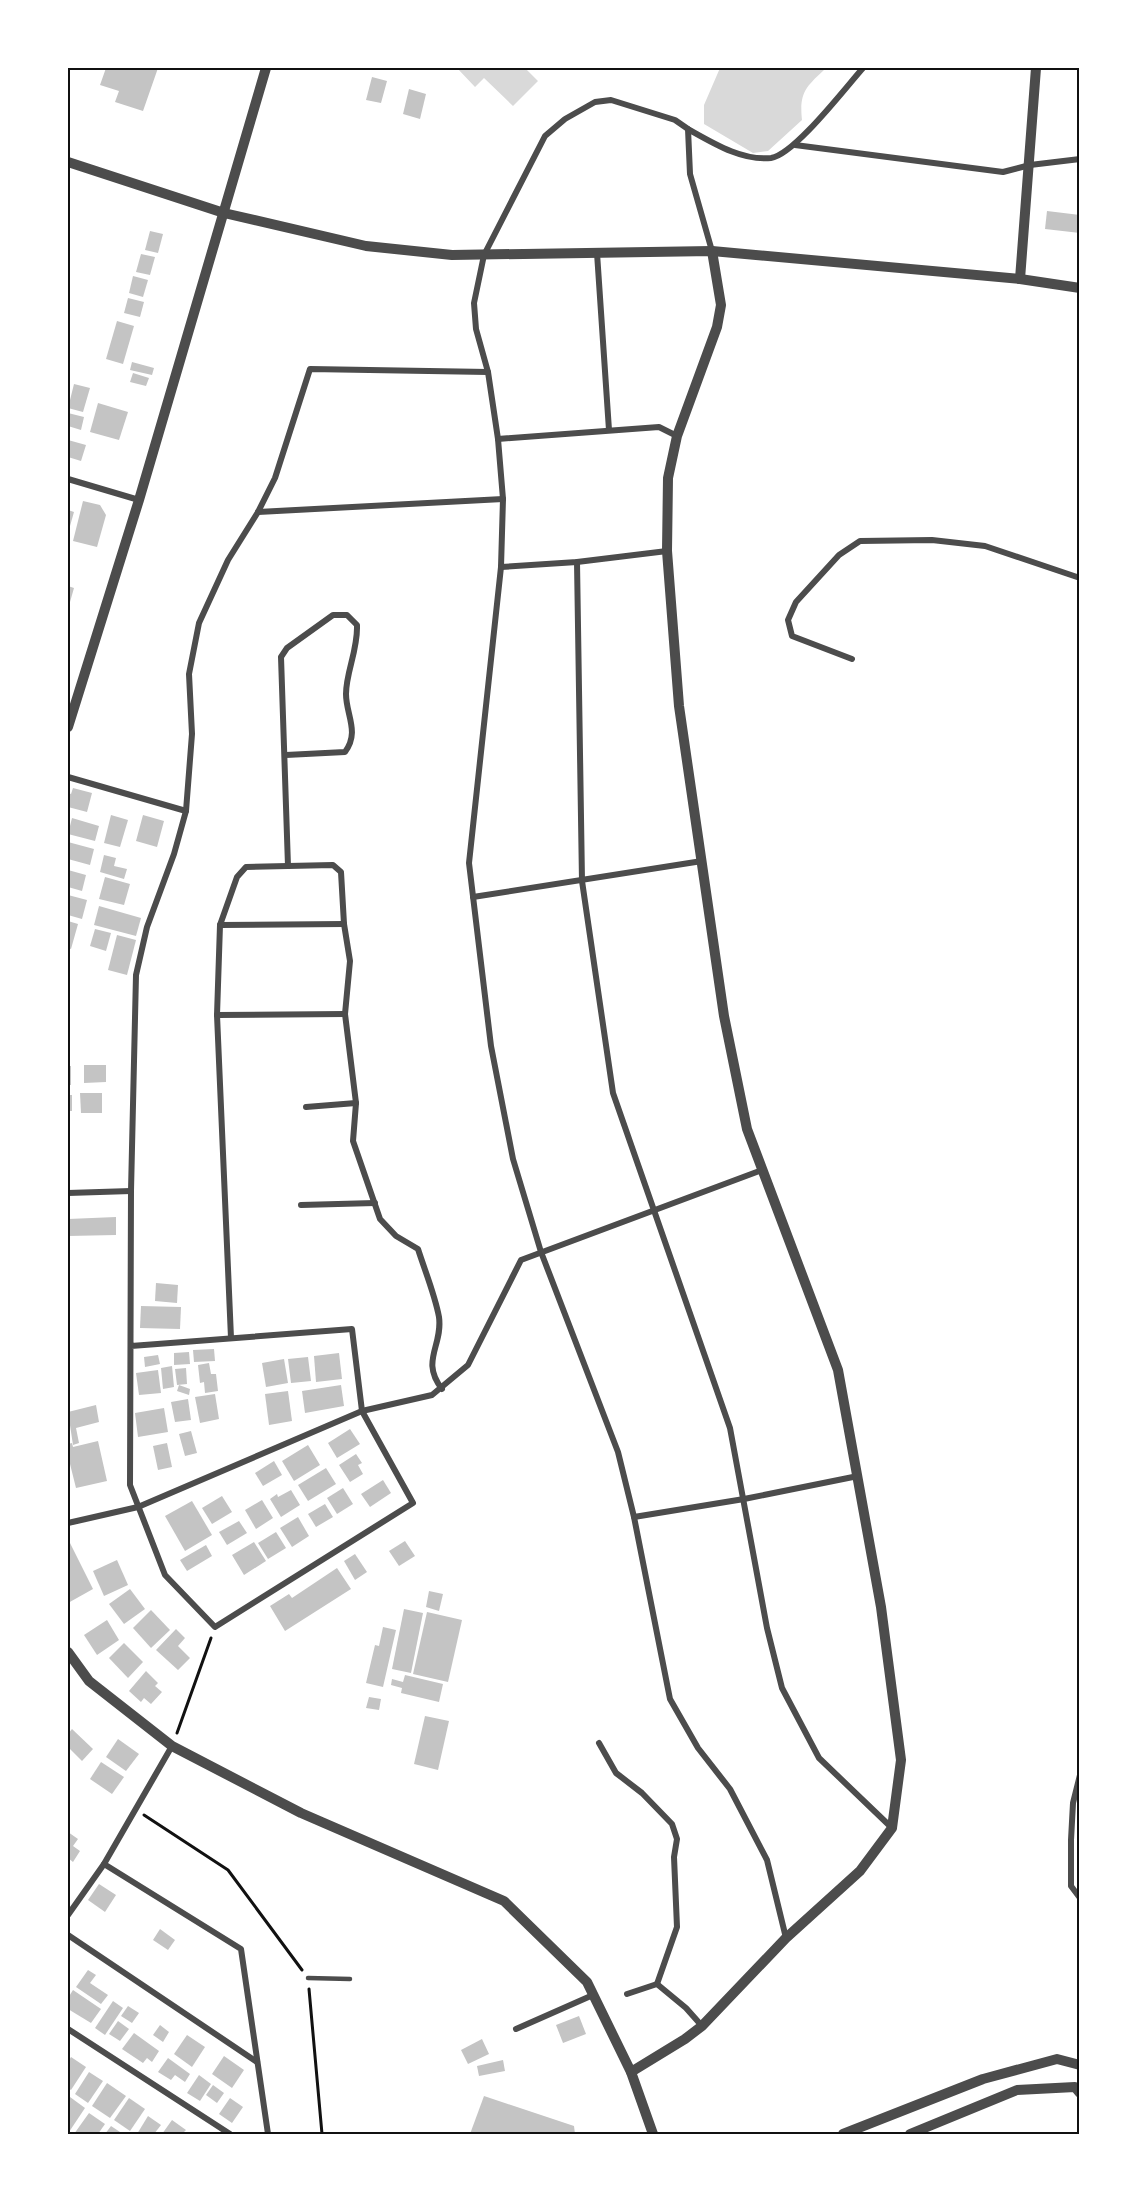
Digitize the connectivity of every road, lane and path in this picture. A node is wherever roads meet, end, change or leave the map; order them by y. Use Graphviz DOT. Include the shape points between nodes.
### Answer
graph roads {
  1 [pos="267,68"];
  2 [pos="863,68"];
  3 [pos="1036,68"];
  4 [pos="688,129"];
  5 [pos="795,145"];
  6 [pos="1080,159"];
  7 [pos="68,162"];
  8 [pos="1030,165"];
  9 [pos="224,213"];
  10 [pos="712,251"];
  11 [pos="597,253"];
  12 [pos="484,255"];
  13 [pos="1020,279"];
  14 [pos="1080,288"];
  15 [pos="488,372"];
  16 [pos="609,430"];
  17 [pos="676,436"];
  18 [pos="498,439"];
  19 [pos="68,479"];
  20 [pos="139,500"];
  21 [pos="503,500"];
  22 [pos="258,512"];
  23 [pos="667,551"];
  24 [pos="577,562"];
  25 [pos="501,567"];
  26 [pos="1080,578"];
  27 [pos="852,659"];
  28 [pos="68,727"];
  29 [pos="286,755"];
  30 [pos="68,777"];
  31 [pos="186,811"];
  32 [pos="702,861"];
  33 [pos="288,866"];
  34 [pos="582,881"];
  35 [pos="473,897"];
  36 [pos="344,924"];
  37 [pos="220,925"];
  38 [pos="345,1014"];
  39 [pos="217,1015"];
  40 [pos="356,1103"];
  41 [pos="306,1107"];
  42 [pos="762,1170"];
  43 [pos="131,1191"];
  44 [pos="68,1193"];
  45 [pos="375,1203"];
  46 [pos="301,1205"];
  47 [pos="655,1211"];
  48 [pos="541,1252"];
  49 [pos="231,1338"];
  50 [pos="131,1346"];
  51 [pos="442,1389"];
  52 [pos="362,1411"];
  53 [pos="858,1476"];
  54 [pos="744,1499"];
  55 [pos="138,1507"];
  56 [pos="634,1517"];
  57 [pos="68,1523"];
  58 [pos="215,1628"];
  59 [pos="68,1652"];
  60 [pos="599,1743"];
  61 [pos="172,1746"];
  62 [pos="1080,1775"];
  63 [pos="135,1809"];
  64 [pos="892,1827"];
  65 [pos="104,1864"];
  66 [pos="1080,1898"];
  67 [pos="68,1915"];
  68 [pos="68,1935"];
  69 [pos="786,1938"];
  70 [pos="308,1978"];
  71 [pos="350,1979"];
  72 [pos="657,1984"];
  73 [pos="627,1994"];
  74 [pos="593,1995"];
  75 [pos="702,2026"];
  76 [pos="68,2029"];
  77 [pos="516,2029"];
  78 [pos="257,2062"];
  79 [pos="1080,2065"];
  80 [pos="631,2072"];
  81 [pos="1080,2093"];
  82 [pos="230,2134"];
  83 [pos="268,2134"];
  84 [pos="322,2134"];
  85 [pos="652,2134"];
  86 [pos="843,2134"];
  87 [pos="910,2134"];
  1 -- 9 [label="street"];
  2 -- 5 [label="street"];
  3 -- 8 [label="street"];
  4 -- 5 [label="street" via="744,155 772,158"];
  4 -- 10 [label="street" via="690,174"];
  4 -- 12 [label="street" via="675,120 611,100 595,102 565,120 545,136"];
  5 -- 8 [label="street" via="1003,172"];
  6 -- 8 [label="street"];
  7 -- 9 [label="street"];
  8 -- 13 [label="street"];
  9 -- 12 [label="street" via="366,246"];
  9 -- 20 [label="street"];
  10 -- 11 [label="street"];
  10 -- 13 [label="street"];
  10 -- 17 [label="street" via="719,285 719,316"];
  11 -- 12 [label="street"];
  11 -- 16 [label="street"];
  12 -- 15 [label="street" via="474,303 476,329"];
  13 -- 14 [label="street"];
  15 -- 18 [label="street"];
  15 -- 22 [label="street" via="310,369 275,478"];
  16 -- 17 [label="street" via="659,427"];
  16 -- 18 [label="street"];
  17 -- 23 [label="street" via="668,478"];
  18 -- 21 [label="street"];
  19 -- 20 [label="street"];
  20 -- 28 [label="street"];
  21 -- 22 [label="street"];
  21 -- 25 [label="street"];
  22 -- 31 [label="street" via="228,560 199,623 189,674 192,734"];
  23 -- 24 [label="street"];
  23 -- 32 [label="street" via="680,706"];
  24 -- 25 [label="street"];
  24 -- 34 [label="street"];
  25 -- 35 [label="street" via="469,863"];
  26 -- 27 [label="street" via="985,546 932,540 860,541 840,555 796,602 788,620 792,636"];
  29 -- 29 [label="street" via="281,657 287,648 333,615 347,615 357,625 346,694 352,742 345,752"];
  29 -- 33 [label="street"];
  30 -- 31 [label="street"];
  31 -- 43 [label="street" via="147,927 136,975"];
  32 -- 34 [label="street"];
  32 -- 42 [label="street" via="724,1016 747,1129"];
  33 -- 36 [label="street" via="333,865 341,872"];
  33 -- 37 [label="street" via="246,867 237,877"];
  34 -- 35 [label="street"];
  34 -- 47 [label="street" via="613,1094"];
  35 -- 48 [label="street" via="491,1046 513,1159"];
  36 -- 37 [label="street"];
  36 -- 38 [label="street" via="350,961"];
  37 -- 39 [label="street"];
  38 -- 39 [label="street"];
  38 -- 40 [label="street"];
  39 -- 49 [label="street"];
  40 -- 41 [label="street"];
  40 -- 45 [label="street" via="353,1141"];
  42 -- 47 [label="street"];
  42 -- 53 [label="street" via="838,1370"];
  43 -- 44 [label="street"];
  43 -- 50 [label="street"];
  45 -- 46 [label="street"];
  45 -- 51 [label="street" via="380,1220 396,1236 418,1249 439,1319 431,1365 432,1377"];
  47 -- 48 [label="street"];
  47 -- 54 [label="street" via="730,1428"];
  48 -- 51 [label="street" via="521,1260 468,1365"];
  48 -- 56 [label="street" via="618,1452"];
  49 -- 50 [label="street"];
  49 -- 52 [label="street" via="352,1329"];
  50 -- 55 [label="street" via="130,1485"];
  51 -- 52 [label="street" via="410,1402"];
  52 -- 55 [label="street"];
  52 -- 58 [label="street" via="413,1503"];
  53 -- 54 [label="street"];
  53 -- 64 [label="street" via="881,1607 901,1760"];
  54 -- 56 [label="street"];
  54 -- 64 [label="street" via="782,1688 819,1758"];
  55 -- 57 [label="street"];
  55 -- 58 [label="street" via="165,1575"];
  56 -- 69 [label="street" via="670,1700 698,1748 730,1788 768,1860"];
  58 -- 61 [label="path"];
  59 -- 61 [label="street" via="89,1681"];
  60 -- 72 [label="street" via="616,1773 672,1824 677,1839 677,1927"];
  61 -- 63 [label="street"];
  61 -- 74 [label="street" via="301,1813 504,1901 586,1982"];
  62 -- 66 [label="street" via="1073,1803 1071,1840 1071,1886"];
  63 -- 65 [label="street"];
  63 -- 70 [label="path" via="228,1870"];
  64 -- 69 [label="street" via="860,1871"];
  65 -- 67 [label="street"];
  65 -- 78 [label="street" via="241,1949"];
  68 -- 78 [label="street"];
  69 -- 75 [label="street"];
  70 -- 71 [label="lane"];
  70 -- 84 [label="path"];
  72 -- 73 [label="street"];
  72 -- 75 [label="street"];
  74 -- 77 [label="street"];
  74 -- 80 [label="street"];
  75 -- 80 [label="street"];
  76 -- 82 [label="street"];
  78 -- 83 [label="street"];
  79 -- 86 [label="street" via="1058,2059 983,2079"];
  80 -- 85 [label="street"];
  81 -- 87 [label="street" via="1075,2087 1017,2090"];
}
